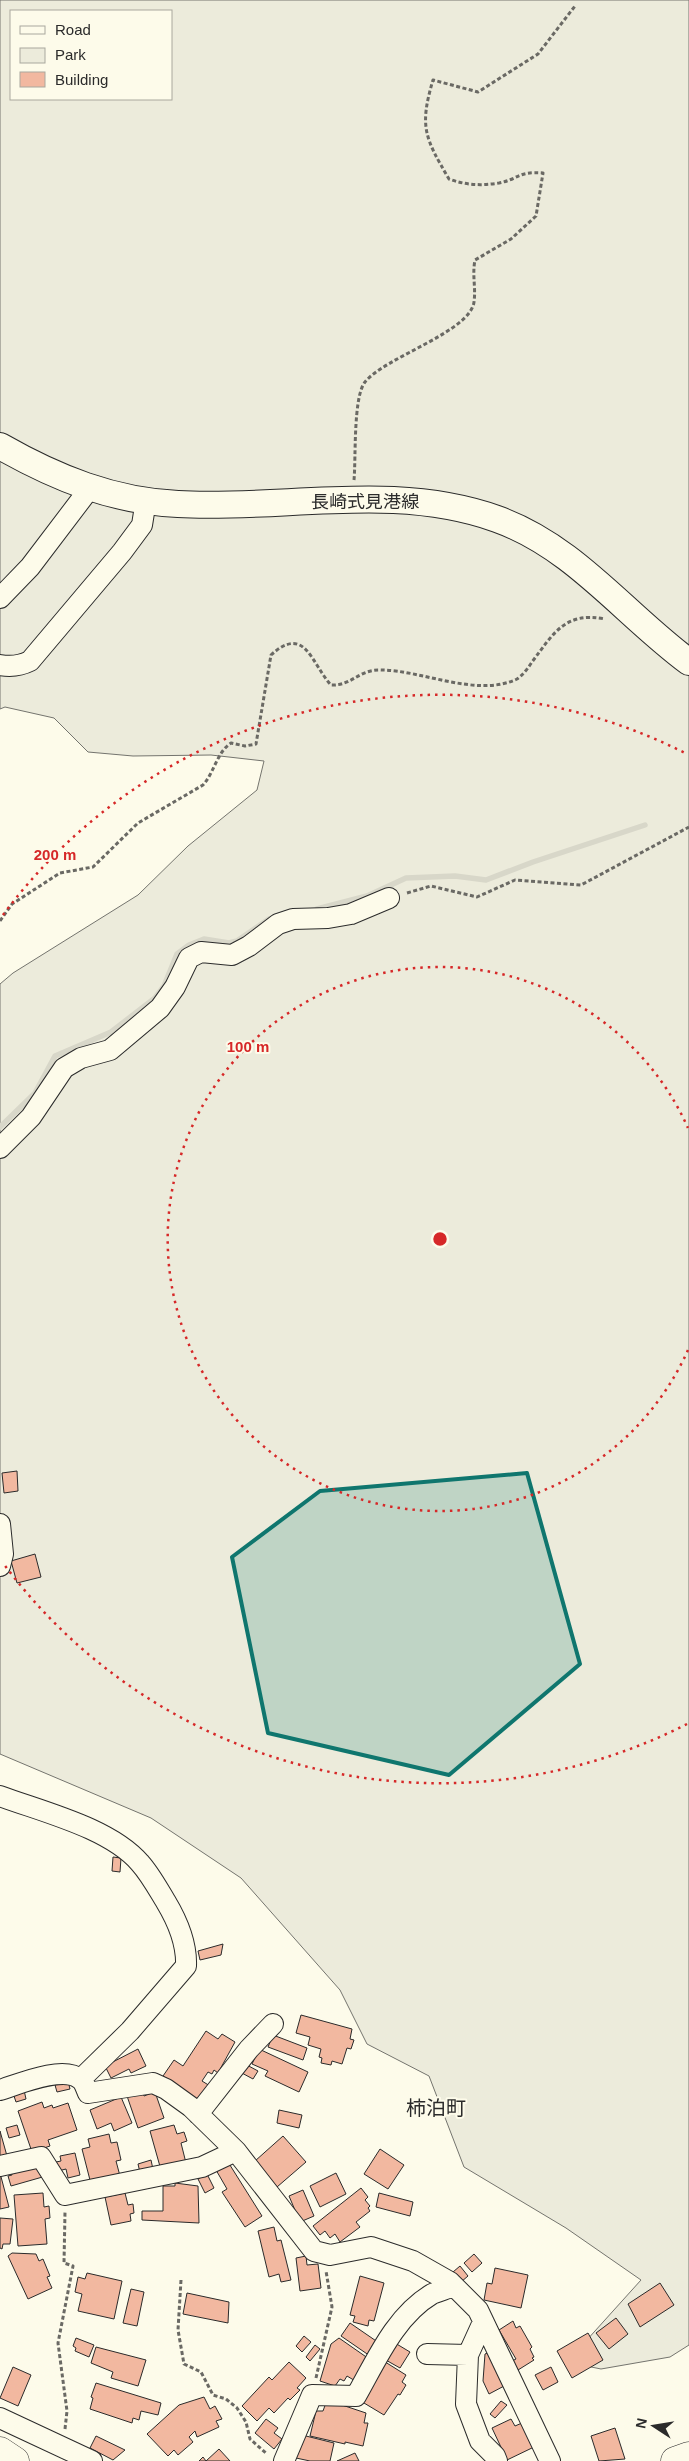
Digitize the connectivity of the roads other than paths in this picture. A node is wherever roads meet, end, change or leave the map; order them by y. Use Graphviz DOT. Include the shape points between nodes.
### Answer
graph roads {
  1 [pos="0,446"];
  2 [pos="90,488"];
  3 [pos="146,500"];
  4 [pos="0,598"];
  5 [pos="689,662"];
  6 [pos="0,664"];
  7 [pos="389,898"];
  8 [pos="0,1148"];
  9 [pos="0,1524"];
  10 [pos="0,1566"];
  11 [pos="0,1796"];
  12 [pos="273,2024"];
  13 [pos="81,2079"];
  14 [pos="0,2090"];
  15 [pos="198,2114"];
  16 [pos="236,2151"];
  17 [pos="0,2166"];
  18 [pos="454,2286"];
  19 [pos="483,2322"];
  20 [pos="427,2354"];
  21 [pos="468,2355"];
  22 [pos="0,2418"];
  23 [pos="0,2451"];
  24 [pos="689,2456"];
  25 [pos="277,2458"];
  26 [pos="15,2461"];
  27 [pos="92,2461"];
  28 [pos="497,2461"];
  29 [pos="550,2461"];
  30 [pos="674,2461"];
  1 -- 2 [label="main road, 長崎式見港線" via="41,470"];
  2 -- 3 [label="main road, 長崎式見港線"];
  2 -- 4 [label="street" via="30,567"];
  3 -- 5 [label="main road, 長崎式見港線" via="224,505 413,500 454,506 533,534 599,583"];
  3 -- 6 [label="street" via="142,525 30,661 15,666"];
  7 -- 8 [label="street" via="351,914 293,919 278,924 232,955 201,952 189,958 160,1008 110,1050 81,1058 64,1068 31,1117"];
  9 -- 10 [label="street" via="3,1554"];
  11 -- 13 [label="street" via="111,1840 140,1863 175,1917 183,1938 186,1966 130,2032"];
  12 -- 15 [label="street"];
  13 -- 14 [label="street" via="68,2073 45,2076"];
  13 -- 15 [label="street" via="88,2092 153,2083 166,2088"];
  15 -- 16 [label="street"];
  16 -- 17 [label="street" via="202,2167 66,2195 41,2157"];
  16 -- 18 [label="street" via="314,2251 330,2255 371,2247 413,2261"];
  18 -- 19 [label="street" via="478,2310"];
  18 -- 25 [label="street" via="432,2294 408,2313 356,2396 312,2395"];
  19 -- 21 [label="street"];
  19 -- 29 [label="street"];
  20 -- 21 [label="street"];
  21 -- 28 [label="street" via="466,2404 480,2441"];
  22 -- 27 [label="street"];
  23 -- 26 [label="highway"];
  24 -- 30 [label="highway"];
}
